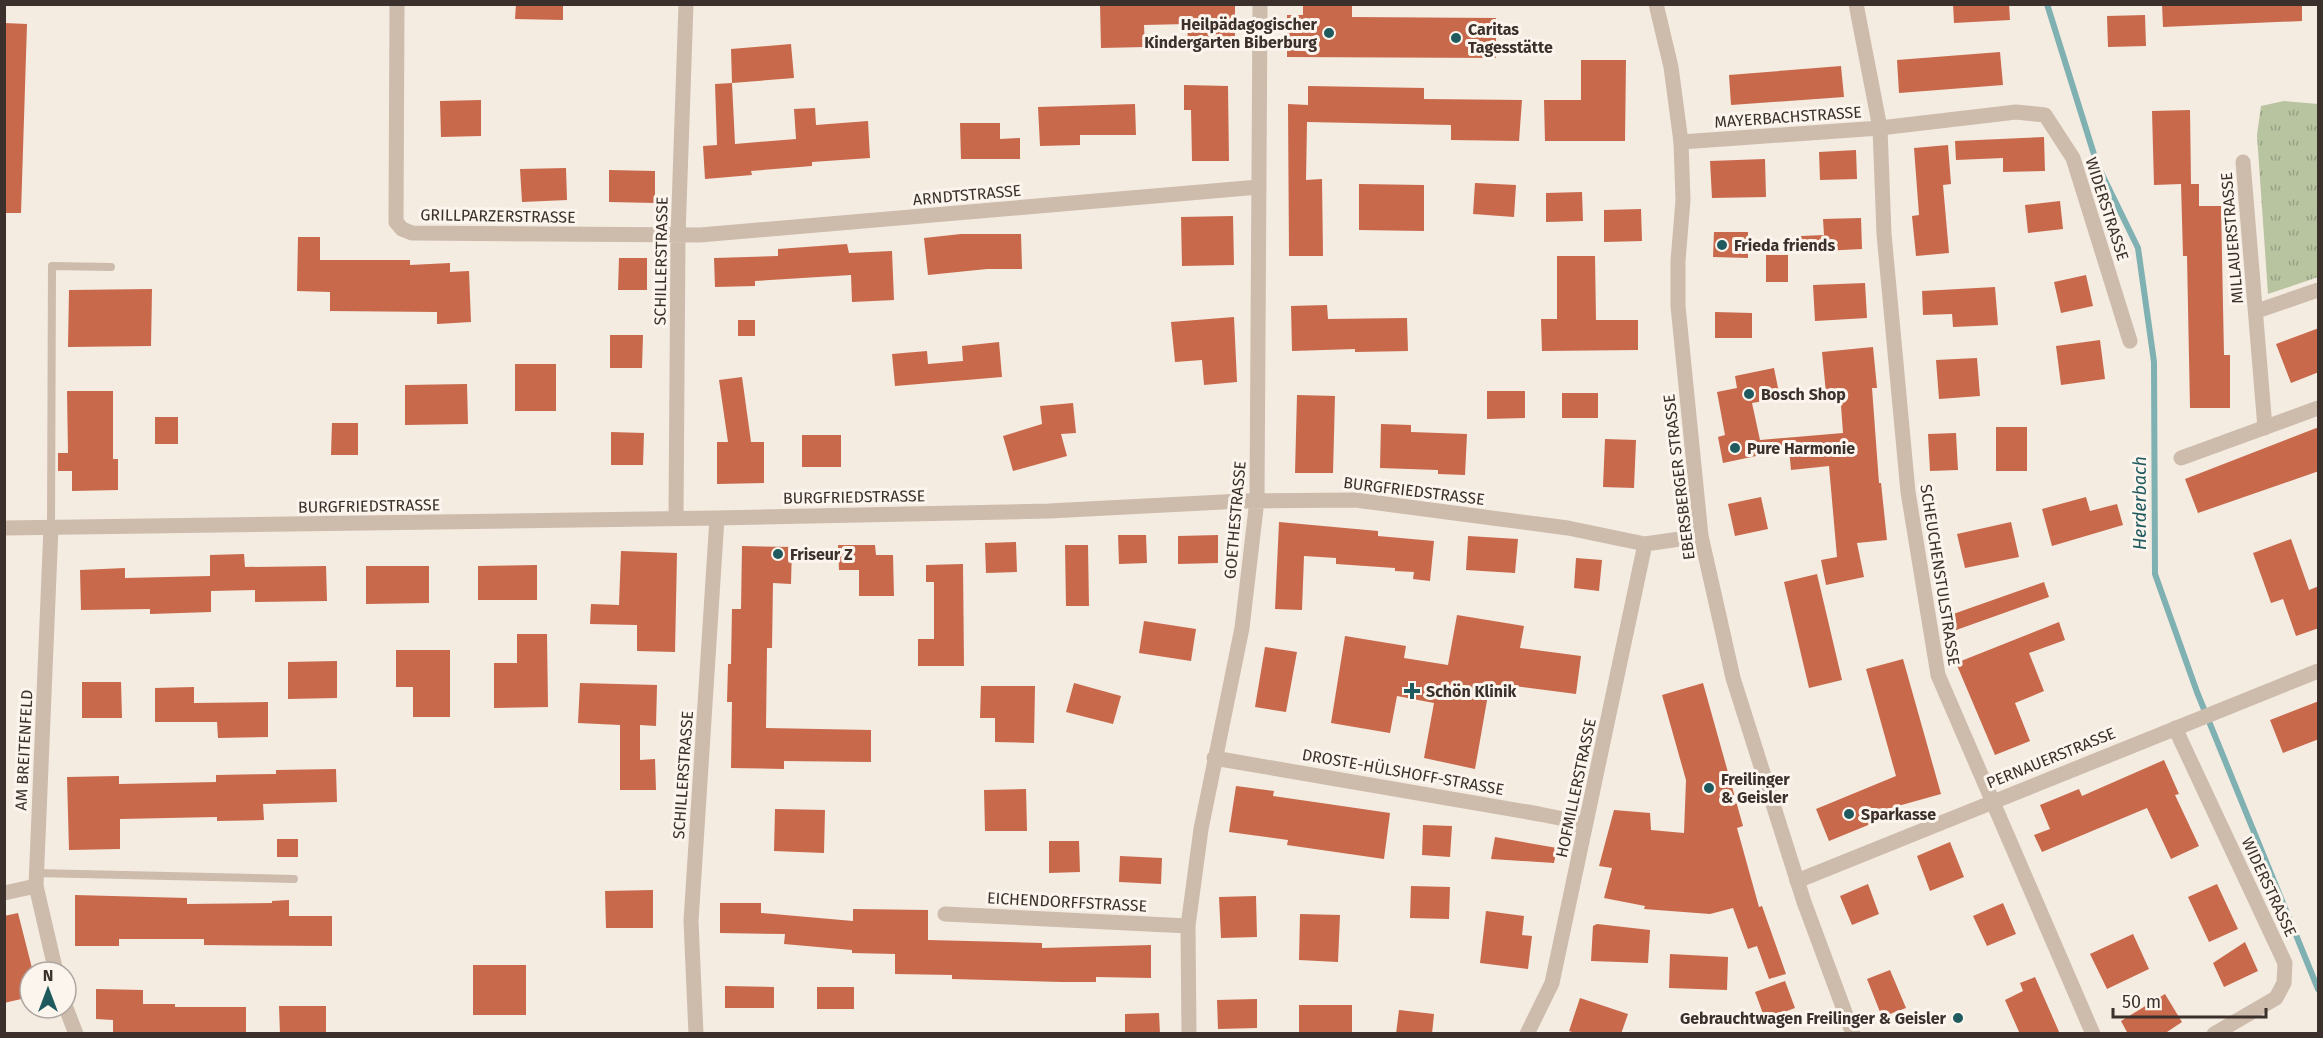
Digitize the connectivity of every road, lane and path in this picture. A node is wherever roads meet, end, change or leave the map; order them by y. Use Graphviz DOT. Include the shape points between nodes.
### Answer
graph roads {
  1 [pos="397,4"];
  2 [pos="686,4"];
  3 [pos="1260,4"];
  4 [pos="1656,4"];
  5 [pos="1856,4"];
  6 [pos="1880,128"];
  7 [pos="1681,142"];
  8 [pos="2243,162"];
  9 [pos="1259,187"];
  10 [pos="678,236"];
  11 [pos="111,267"];
  12 [pos="2319,290"];
  13 [pos="2257,311"];
  14 [pos="2130,341"];
  15 [pos="2319,408"];
  16 [pos="2265,428"];
  17 [pos="2181,458"];
  18 [pos="1257,500"];
  19 [pos="676,518"];
  20 [pos="717,518"];
  21 [pos="51,527"];
  22 [pos="4,528"];
  23 [pos="1701,536"];
  24 [pos="1645,544"];
  25 [pos="2319,670"];
  26 [pos="2181,725"];
  27 [pos="1214,758"];
  28 [pos="1992,802"];
  29 [pos="1583,828"];
  30 [pos="294,879"];
  31 [pos="36,880"];
  32 [pos="1797,881"];
  33 [pos="4,893"];
  34 [pos="945,914"];
  35 [pos="1188,927"];
  36 [pos="53,960"];
  37 [pos="696,1034"];
  38 [pos="1189,1034"];
  39 [pos="1527,1034"];
  40 [pos="1853,1034"];
  41 [pos="2093,1034"];
  42 [pos="2214,1034"];
  1 -- 10 [label="street, GRILLPARZERSTRASSE" via="396,222 402,230"];
  2 -- 10 [label="street, SCHILLERSTRASSE"];
  3 -- 9 [label="street, GOETHESTRASSE"];
  4 -- 7 [label="street, EBERSBERGER STRASSE" via="1671,67"];
  5 -- 6 [label="street, MAYERBACHSTRASSE"];
  6 -- 7 [label="street, MAYERBACHSTRASSE"];
  6 -- 14 [label="street, WIDERSTRASSE" via="2016,112 2044,115 2073,158"];
  6 -- 28 [label="street, SCHEUCHENSTULSTRASSE" via="1884,234 1908,492 1936,663"];
  7 -- 23 [label="street, EBERSBERGER STRASSE" via="1683,200 1678,306"];
  8 -- 13 [label="street, MILLAUERSTRASSE"];
  9 -- 10 [label="street, ARNDTSTRASSE"];
  9 -- 18 [label="street, GOETHESTRASSE"];
  10 -- 19 [label="street, SCHILLERSTRASSE"];
  11 -- 21 [label="lane" via="52,266"];
  12 -- 13 [label="street, MILLAUERSTRASSE"];
  13 -- 16 [label="street, MILLAUERSTRASSE"];
  15 -- 16 [label="street"];
  16 -- 17 [label="street"];
  18 -- 20 [label="street, BURGFRIEDSTRASSE" via="1049,511"];
  18 -- 24 [label="street, BURGFRIEDSTRASSE" via="1355,500 1568,528"];
  18 -- 27 [label="street, GOETHESTRASSE" via="1242,628"];
  19 -- 20 [label="street, BURGFRIEDSTRASSE"];
  19 -- 21 [label="street, BURGFRIEDSTRASSE"];
  20 -- 37 [label="street, SCHILLERSTRASSE" via="691,921"];
  21 -- 22 [label="street, BURGFRIEDSTRASSE"];
  21 -- 31 [label="street, AM BREITENFELD"];
  23 -- 24 [label="street, BURGFRIEDSTRASSE"];
  23 -- 32 [label="street, EBERSBERGER STRASSE" via="1733,678"];
  24 -- 29 [label="street, HOFMILLERSTRASSE"];
  25 -- 26 [label="street, PERNAUERSTRASSE"];
  26 -- 28 [label="street, PERNAUERSTRASSE"];
  26 -- 42 [label="street, WIDERSTRASSE" via="2285,963 2284,983 2276,998"];
  27 -- 29 [label="street, DROSTE-HÜLSHOFF-STRASSE" via="1539,814 1574,821"];
  27 -- 35 [label="street, GOETHESTRASSE"];
  28 -- 32 [label="street, PERNAUERSTRASSE"];
  28 -- 41 [label="street, SCHEUCHENSTULSTRASSE"];
  29 -- 39 [label="street, HOFMILLERSTRASSE" via="1584,839 1552,983"];
  30 -- 31 [label="lane"];
  31 -- 33 [label="street"];
  31 -- 36 [label="street, AM BREITENFELD"];
  32 -- 40 [label="street, EBERSBERGER STRASSE"];
  34 -- 35 [label="street, EICHENDORFFSTRASSE"];
  35 -- 38 [label="street, GOETHESTRASSE"];
}
